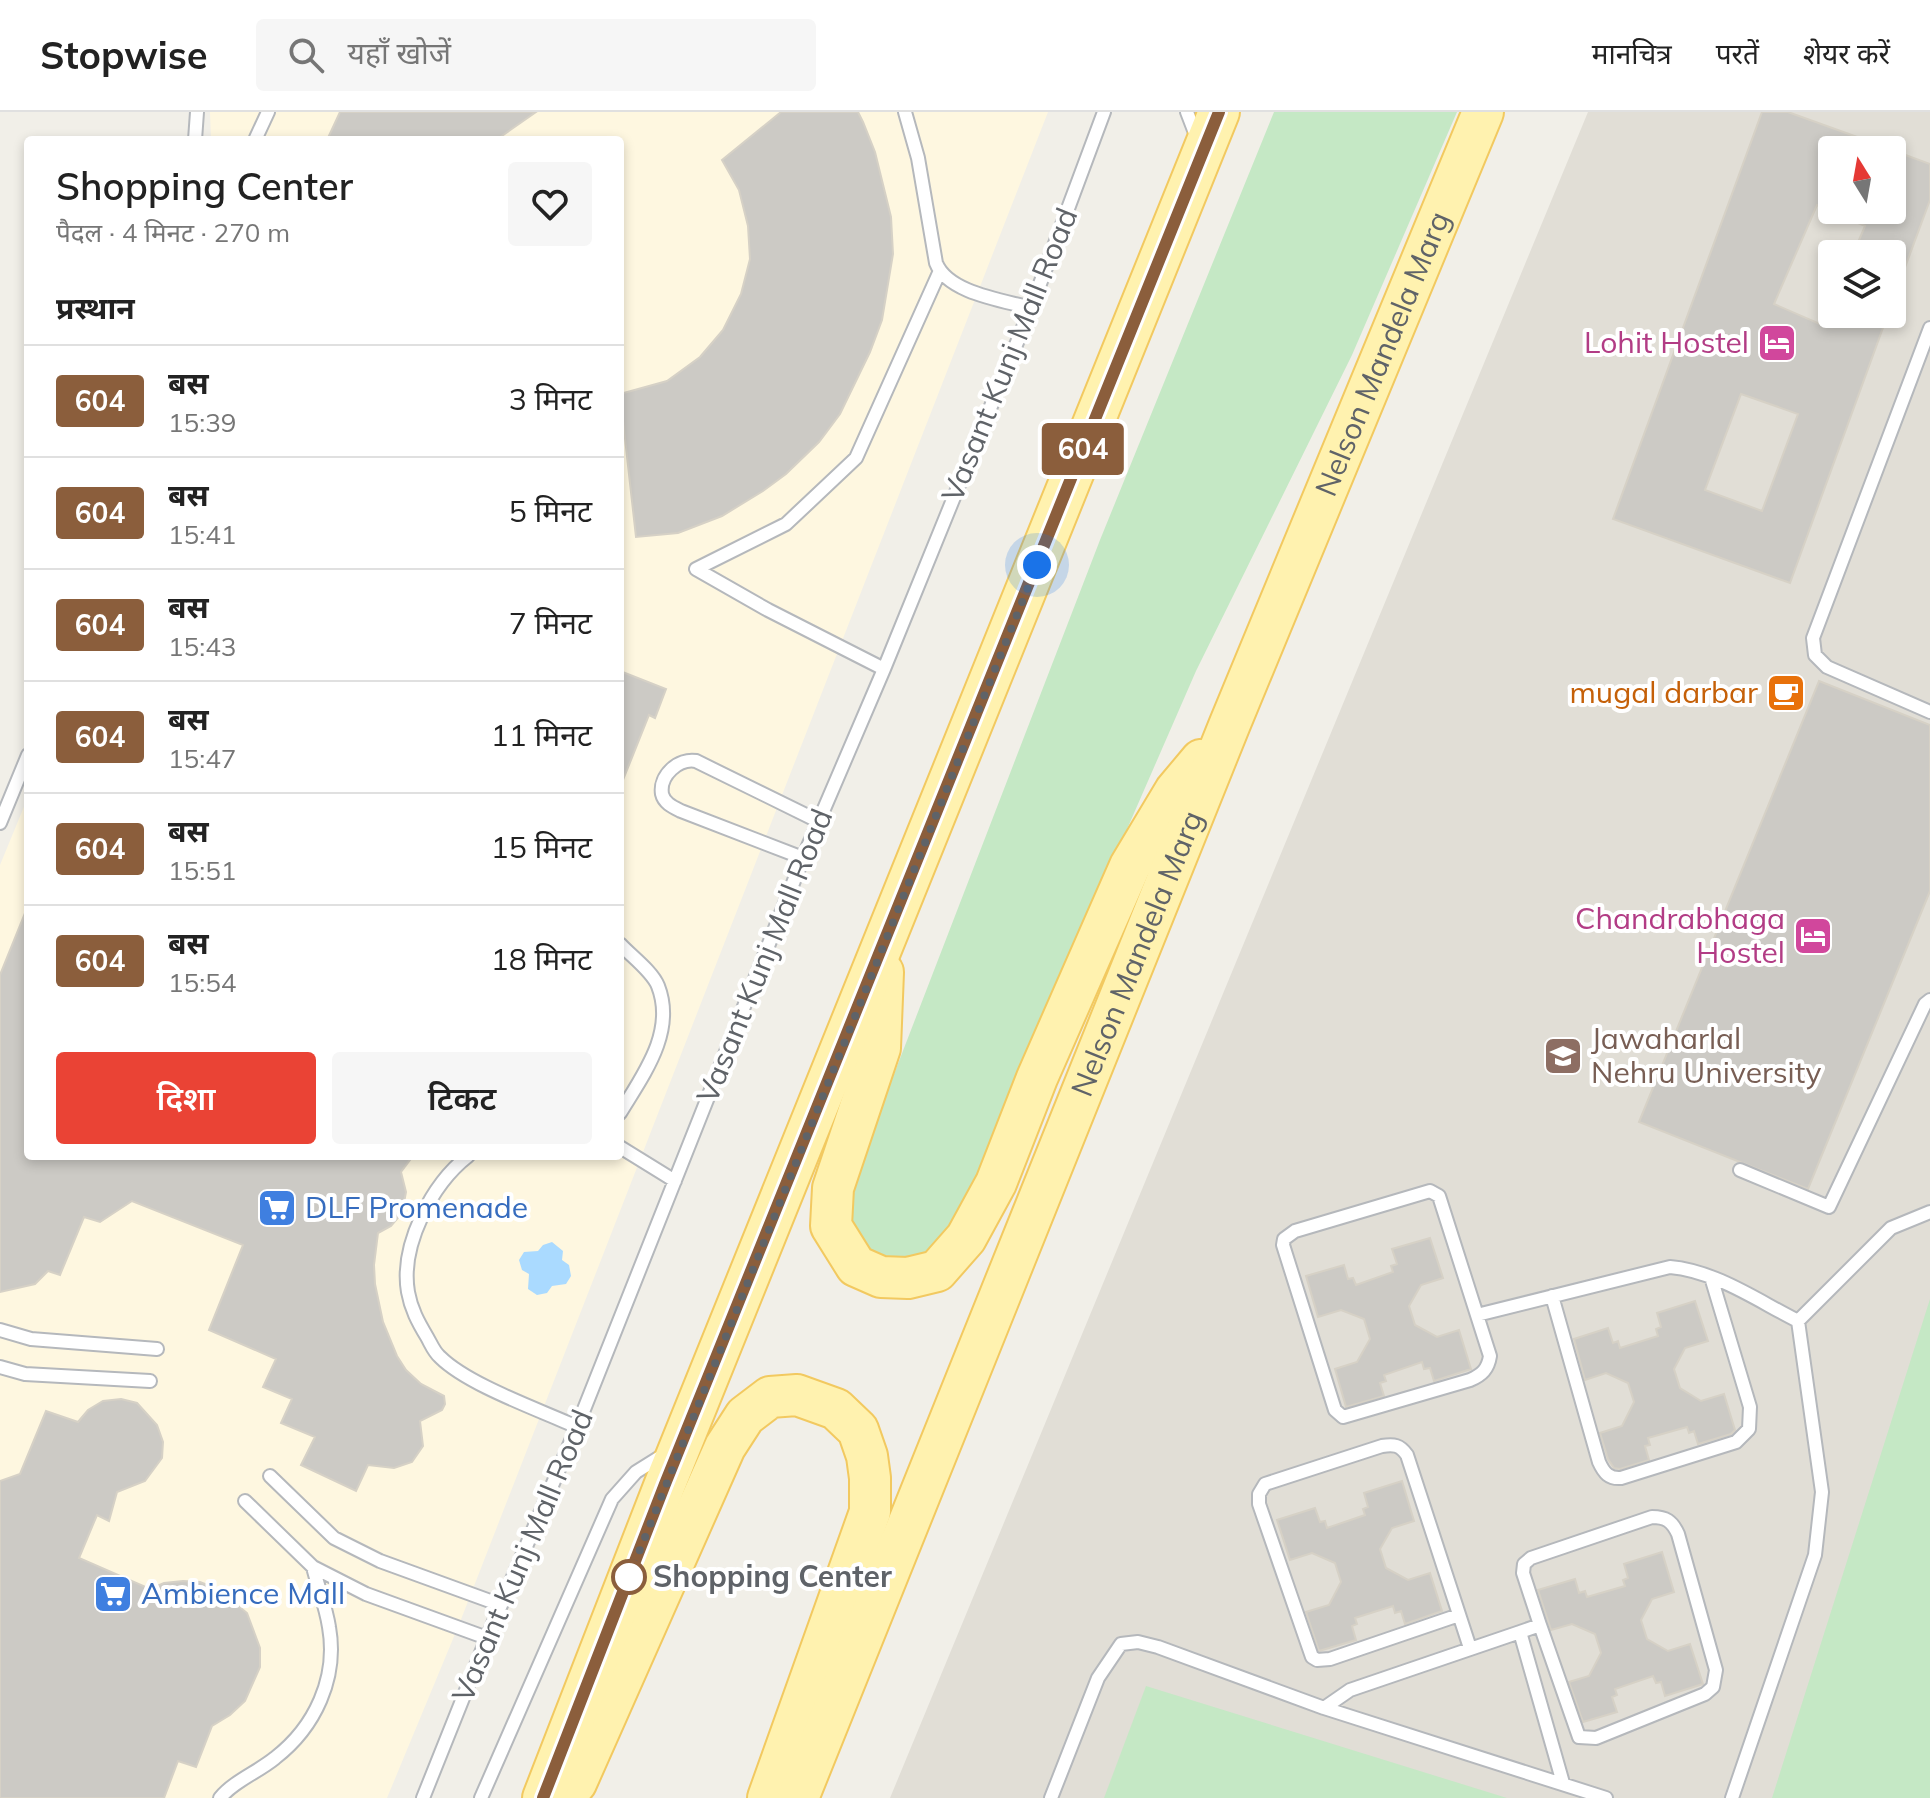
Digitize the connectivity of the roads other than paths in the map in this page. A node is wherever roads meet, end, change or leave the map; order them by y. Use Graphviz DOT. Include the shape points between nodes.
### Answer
graph roads {
  1 [pos="197,112"];
  2 [pos="268,112"];
  3 [pos="905,112"];
  4 [pos="1104,112"];
  5 [pos="1187,112"];
  6 [pos="1219,112"];
  7 [pos="1483,112"];
  8 [pos="195,136"];
  9 [pos="257,136"];
  10 [pos="1203,151"];
  11 [pos="939,273"];
  12 [pos="1031,308"];
  13 [pos="1930,328"];
  14 [pos="884,669"];
  15 [pos="1930,712"];
  16 [pos="1229,726"];
  17 [pos="24,765"];
  18 [pos="818,821"];
  19 [pos="0,823"];
  20 [pos="803,858"];
  21 [pos="885,941"];
  22 [pos="624,948"];
  23 [pos="1930,1000"];
  24 [pos="624,1106"];
  25 [pos="624,1149"];
  26 [pos="463,1160"];
  27 [pos="1740,1170"];
  28 [pos="675,1181"];
  29 [pos="1930,1212"];
  30 [pos="1711,1277"];
  31 [pos="1552,1296"];
  32 [pos="1477,1315"];
  33 [pos="1798,1321"];
  34 [pos="0,1330"];
  35 [pos="157,1349"];
  36 [pos="0,1367"];
  37 [pos="150,1381"];
  38 [pos="577,1427"];
  39 [pos="682,1444"];
  40 [pos="270,1476"];
  41 [pos="245,1501"];
  42 [pos="313,1567"];
  43 [pos="501,1605"];
  44 [pos="1459,1615"];
  45 [pos="1540,1625"];
  46 [pos="1520,1632"];
  47 [pos="487,1638"];
  48 [pos="1470,1648"];
  49 [pos="1324,1708"];
  50 [pos="1563,1783"];
  51 [pos="220,1798"];
  52 [pos="423,1798"];
  53 [pos="481,1798"];
  54 [pos="543,1798"];
  55 [pos="570,1798"];
  56 [pos="768,1798"];
  57 [pos="798,1798"];
  58 [pos="1051,1798"];
  59 [pos="1606,1798"];
  60 [pos="1732,1798"];
  1 -- 8 [label="lane"];
  2 -- 9 [label="lane"];
  3 -- 11 [label="lane"];
  4 -- 12 [label="lane, Vasant Kunj Mall Road"];
  5 -- 10 [label="lane"];
  6 -- 10 [label="main road"];
  7 -- 16 [label="main road, Nelson Mandela Marg"];
  10 -- 21 [label="main road"];
  11 -- 12 [label="lane" via="957,287"];
  11 -- 14 [label="lane" via="856,458 786,524 696,569"];
  12 -- 14 [label="lane, Vasant Kunj Mall Road"];
  13 -- 15 [label="lane" via="1813,638 1815,655 1827,667"];
  14 -- 18 [label="lane, Vasant Kunj Mall Road"];
  16 -- 21 [label="main road" via="1175,791 1130,866 996,1183 966,1238 937,1271 908,1278 881,1277 856,1266 831,1226 833,1188 880,1048"];
  16 -- 57 [label="main road, Nelson Mandela Marg"];
  17 -- 19 [label="lane"];
  18 -- 20 [label="lane, Vasant Kunj Mall Road"];
  18 -- 20 [label="lane" via="688,759 676,764 663,785 669,805"];
  20 -- 28 [label="lane, Vasant Kunj Mall Road"];
  21 -- 39 [label="main road"];
  22 -- 24 [label="lane" via="657,983 665,1017 652,1059"];
  23 -- 27 [label="lane" via="1829,1207"];
  25 -- 28 [label="lane"];
  26 -- 38 [label="lane" via="424,1212 410,1250 407,1288 413,1314 438,1356 460,1373"];
  28 -- 38 [label="lane, Vasant Kunj Mall Road"];
  29 -- 33 [label="lane" via="1891,1228"];
  30 -- 31 [label="lane" via="1670,1267"];
  30 -- 31 [label="lane" via="1750,1407 1749,1429 1736,1442 1613,1479 1599,1462"];
  30 -- 33 [label="lane"];
  31 -- 32 [label="lane"];
  32 -- 32 [label="lane" via="1439,1196 1430,1191 1295,1231 1284,1239 1335,1410 1343,1417 1478,1377 1490,1356"];
  33 -- 60 [label="lane" via="1822,1513 1815,1555"];
  34 -- 35 [label="lane" via="31,1339"];
  36 -- 37 [label="lane" via="25,1374"];
  38 -- 43 [label="lane, Vasant Kunj Mall Road"];
  39 -- 53 [label="lane" via="636,1472 612,1499"];
  39 -- 54 [label="main road"];
  40 -- 43 [label="lane" via="334,1538 380,1561"];
  41 -- 42 [label="lane"];
  42 -- 47 [label="lane" via="366,1594"];
  42 -- 51 [label="lane" via="330,1628 323,1695 296,1739"];
  43 -- 47 [label="lane, Vasant Kunj Mall Road"];
  44 -- 44 [label="lane" via="1401,1447 1382,1446 1265,1484 1259,1504 1312,1657 1330,1659"];
  44 -- 48 [label="lane"];
  45 -- 45 [label="lane" via="1579,1737 1596,1738 1713,1687 1716,1670 1678,1534 1663,1517 1524,1564"];
  45 -- 46 [label="lane"];
  46 -- 48 [label="lane"];
  46 -- 50 [label="lane"];
  47 -- 52 [label="lane, Vasant Kunj Mall Road"];
  48 -- 49 [label="lane" via="1350,1690"];
  49 -- 50 [label="lane"];
  49 -- 58 [label="lane" via="1158,1647 1121,1644 1098,1678"];
  50 -- 59 [label="lane"];
  55 -- 56 [label="main road" via="725,1447 745,1416 770,1397 797,1395 836,1409 858,1430 867,1456 870,1512"];
}
